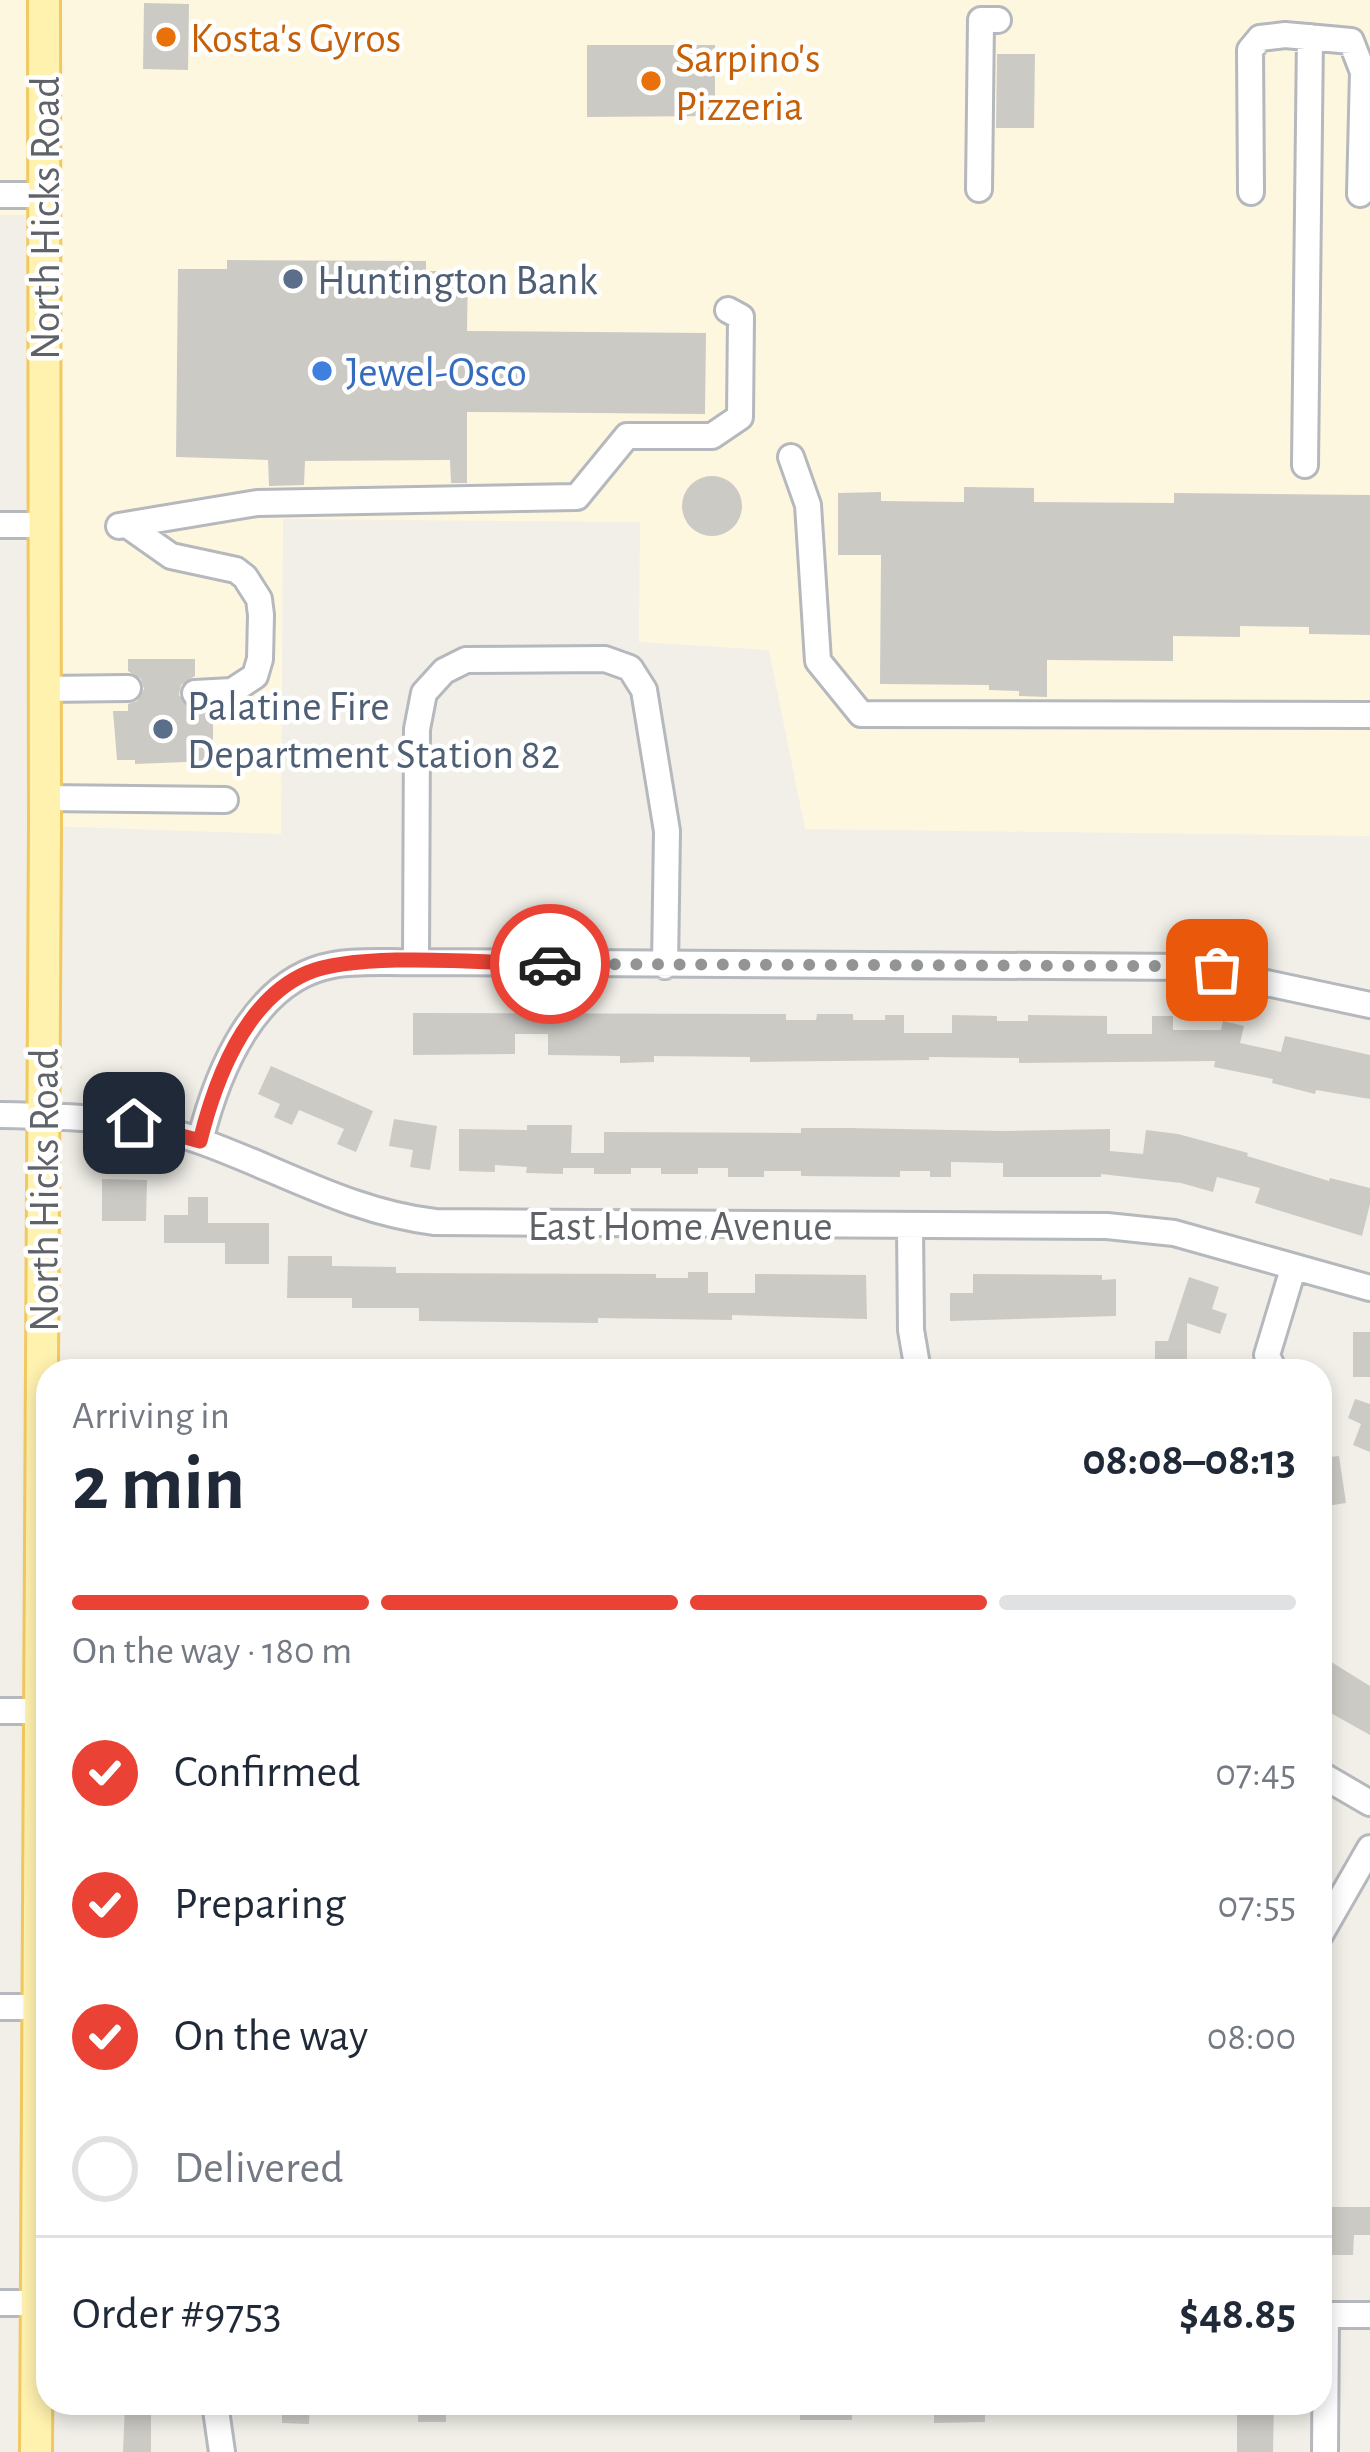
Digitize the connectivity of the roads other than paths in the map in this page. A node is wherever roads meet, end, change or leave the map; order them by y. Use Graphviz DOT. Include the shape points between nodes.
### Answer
graph roads {
  1 [pos="44,0"];
  2 [pos="998,20"];
  3 [pos="1310,37"];
  4 [pos="979,189"];
  5 [pos="1251,192"];
  6 [pos="1360,194"];
  7 [pos="0,195"];
  8 [pos="44,195"];
  9 [pos="728,310"];
  10 [pos="791,457"];
  11 [pos="1305,465"];
  12 [pos="0,525"];
  13 [pos="44,525"];
  14 [pos="128,688"];
  15 [pos="44,689"];
  16 [pos="195,693"];
  17 [pos="1370,715"];
  18 [pos="45,798"];
  19 [pos="225,800"];
  20 [pos="416,962"];
  21 [pos="665,966"];
  22 [pos="1370,1005"];
  23 [pos="0,1115"];
  24 [pos="43,1116"];
  25 [pos="200,1141"];
  26 [pos="910,1226"];
  27 [pos="1293,1269"];
  28 [pos="1370,1288"];
  29 [pos="44,1359"];
  30 [pos="916,1359"];
  31 [pos="1269,1359"];
  32 [pos="0,1711"];
  33 [pos="36,1711"];
  34 [pos="1332,1781"];
  35 [pos="1370,1803"];
  36 [pos="1370,1848"];
  37 [pos="1332,1914"];
  38 [pos="0,2007"];
  39 [pos="36,2007"];
  40 [pos="0,2303"];
  41 [pos="36,2303"];
  42 [pos="1332,2315"];
  43 [pos="1370,2315"];
  44 [pos="37,2415"];
  45 [pos="217,2415"];
  46 [pos="1324,2415"];
  47 [pos="36,2452"];
  48 [pos="222,2452"];
  49 [pos="1325,2452"];
  1 -- 8 [label="main road, North Hicks Road"];
  2 -- 4 [label="street" via="982,20"];
  3 -- 5 [label="street" via="1260,38 1250,50"];
  3 -- 6 [label="street" via="1351,40 1363,72"];
  3 -- 11 [label="street"];
  7 -- 8 [label="street"];
  8 -- 13 [label="main road, North Hicks Road"];
  9 -- 16 [label="street" via="741,317 740,417 712,436 628,436 577,497 257,503 123,525 171,556 236,570 259,599 255,676 242,689"];
  10 -- 17 [label="street" via="808,505 818,661 861,714"];
  12 -- 13 [label="street"];
  13 -- 15 [label="main road, North Hicks Road"];
  14 -- 15 [label="street"];
  15 -- 18 [label="main road, North Hicks Road"];
  18 -- 19 [label="street"];
  18 -- 24 [label="main road, North Hicks Road"];
  20 -- 21 [label="street"];
  20 -- 21 [label="street" via="424,693 466,660 605,659 630,668 644,690 667,831"];
  20 -- 25 [label="street" via="332,965 284,987 244,1032"];
  21 -- 22 [label="street" via="1191,967"];
  23 -- 24 [label="street, East Home Avenue"];
  24 -- 25 [label="street, East Home Avenue" via="134,1123"];
  24 -- 29 [label="main road, North Hicks Road"];
  25 -- 26 [label="street, East Home Avenue" via="368,1209 434,1222"];
  26 -- 27 [label="street, East Home Avenue" via="1174,1233"];
  26 -- 30 [label="street"];
  27 -- 28 [label="street, East Home Avenue"];
  27 -- 31 [label="street"];
  32 -- 33 [label="street"];
  34 -- 35 [label="street"];
  36 -- 37 [label="street"];
  38 -- 39 [label="street"];
  40 -- 41 [label="street"];
  42 -- 43 [label="street"];
  44 -- 47 [label="main road, North Hicks Road"];
  45 -- 48 [label="street"];
  46 -- 49 [label="street"];
}
